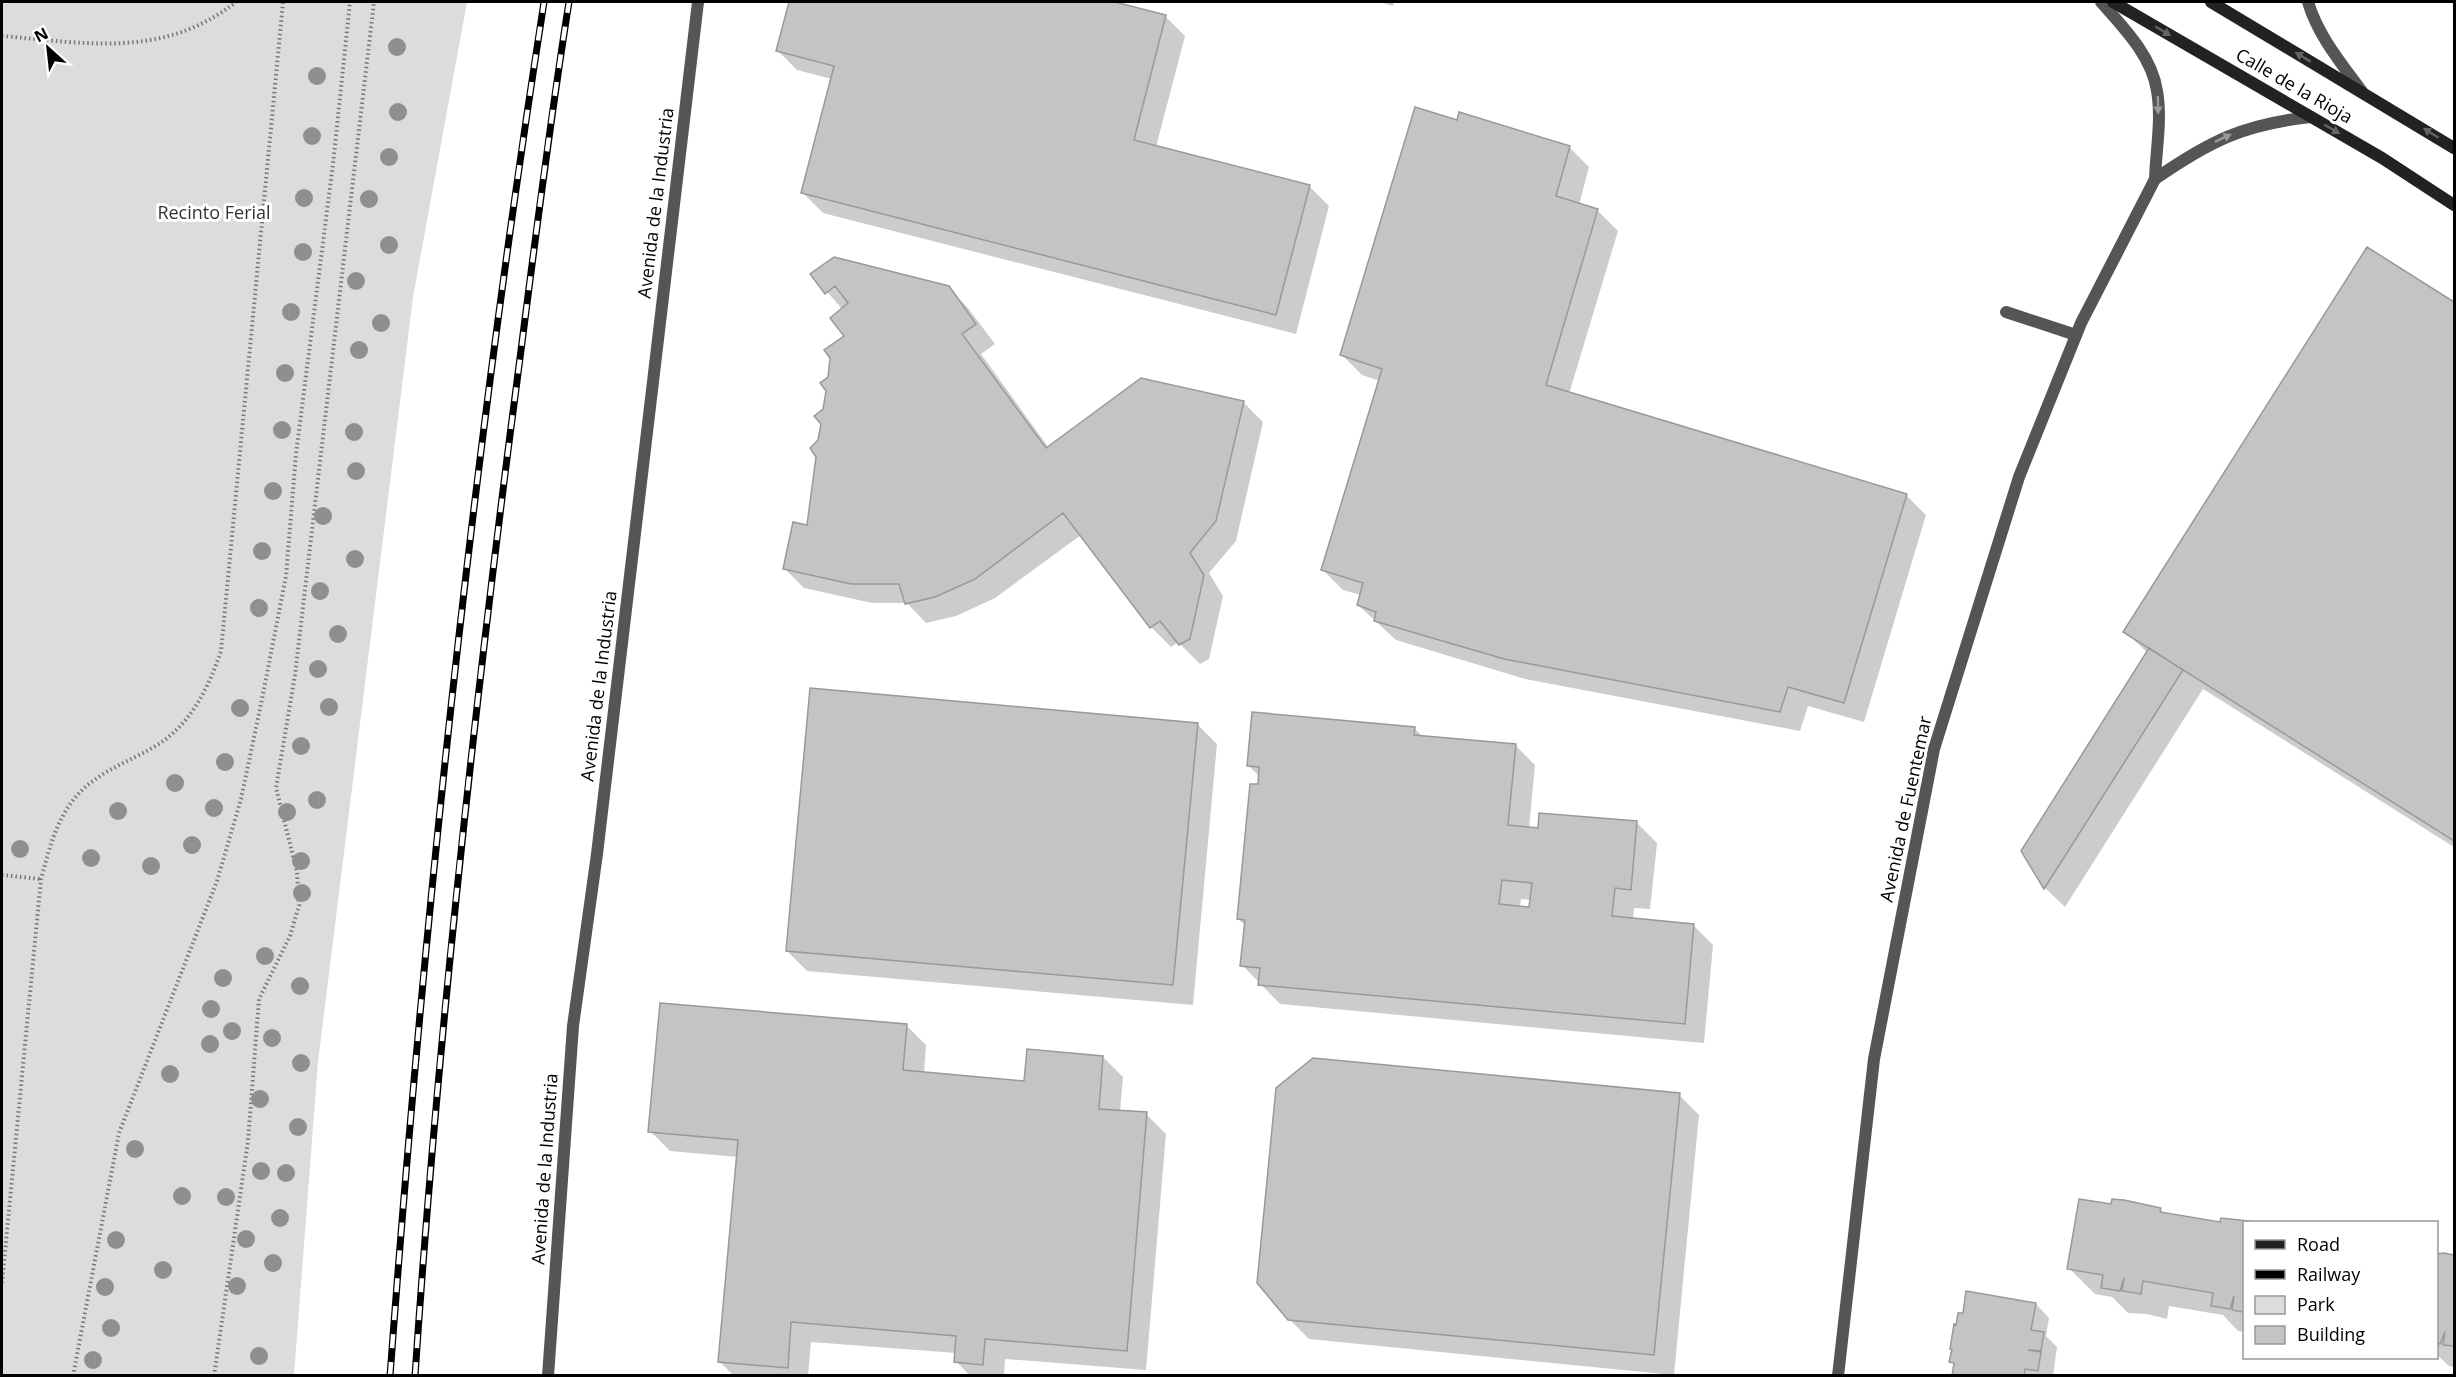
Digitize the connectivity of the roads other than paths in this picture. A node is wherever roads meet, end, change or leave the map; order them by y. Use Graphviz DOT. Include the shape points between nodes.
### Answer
graph roads {
  1 [pos="698,2"];
  2 [pos="2101,2"];
  3 [pos="2113,2"];
  4 [pos="2211,2"];
  5 [pos="2308,2"];
  6 [pos="2363,93"];
  7 [pos="2311,117"];
  8 [pos="2454,148"];
  9 [pos="2155,179"];
  10 [pos="2454,205"];
  11 [pos="2006,312"];
  12 [pos="2076,335"];
  13 [pos="548,1376"];
  14 [pos="1838,1376"];
  1 -- 13 [label="street, Avenida de la Industria" via="573,1026"];
  2 -- 9 [label="street, one-way" via="2150,66 2157,90"];
  3 -- 7 [label="main road, Calle de la Rioja, one-way"];
  6 -- 4 [label="main road, Calle de la Rioja, one-way"];
  5 -- 6 [label="street" via="2329,46"];
  8 -- 6 [label="main road, Calle de la Rioja, one-way"];
  9 -- 7 [label="street, one-way" via="2200,148 2235,132 2267,122"];
  7 -- 10 [label="main road, Calle de la Rioja, one-way"];
  9 -- 12 [label="street, Avenida de Fuentemar"];
  11 -- 12 [label="street"];
  12 -- 14 [label="street, Avenida de Fuentemar" via="2019,477 1934,749 1874,1059"];
}
